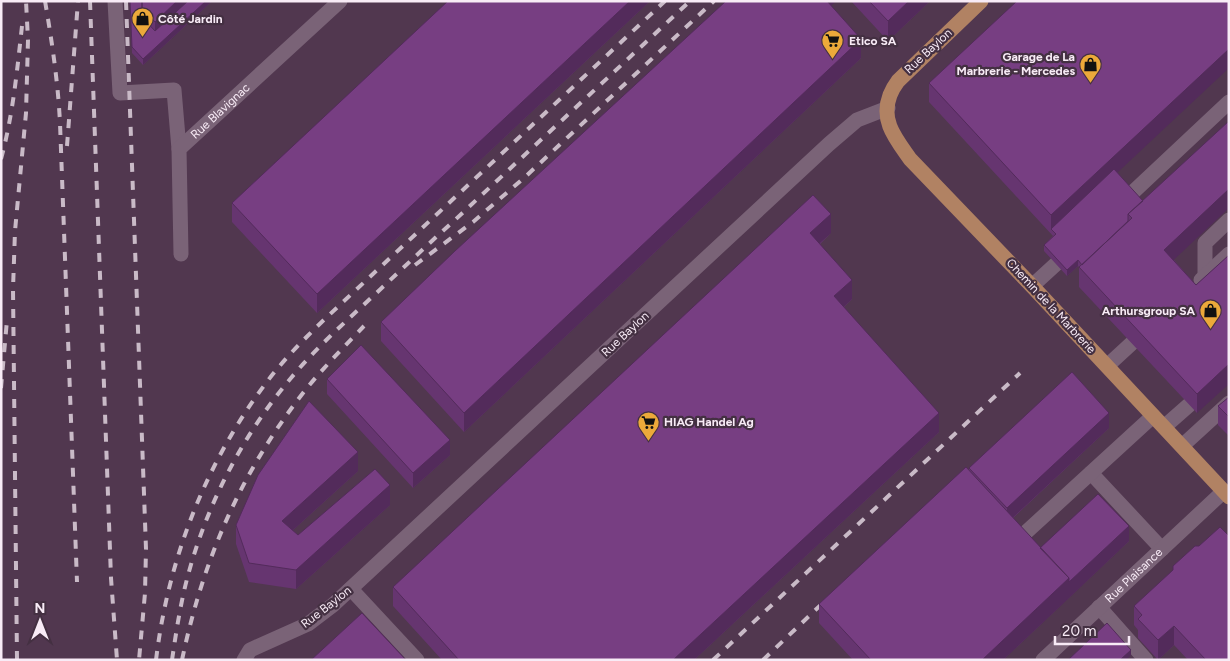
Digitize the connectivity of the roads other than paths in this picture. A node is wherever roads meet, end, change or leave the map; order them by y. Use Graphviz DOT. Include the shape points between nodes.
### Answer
graph roads {
  1 [pos="115,1"];
  2 [pos="340,1"];
  3 [pos="981,1"];
  4 [pos="1229,102"];
  5 [pos="888,108"];
  6 [pos="179,149"];
  7 [pos="1131,194"];
  8 [pos="1229,220"];
  9 [pos="181,254"];
  10 [pos="1229,254"];
  11 [pos="1056,264"];
  12 [pos="1204,277"];
  13 [pos="1032,286"];
  14 [pos="1192,288"];
  15 [pos="1132,343"];
  16 [pos="1107,366"];
  17 [pos="1229,403"];
  18 [pos="1189,405"];
  19 [pos="1153,416"];
  20 [pos="1164,427"];
  21 [pos="1182,446"];
  22 [pos="1091,474"];
  23 [pos="1226,494"];
  24 [pos="1022,535"];
  25 [pos="1162,549"];
  26 [pos="350,589"];
  27 [pos="1099,608"];
  28 [pos="247,655"];
  29 [pos="417,660"];
  30 [pos="1044,660"];
  31 [pos="1146,660"];
  1 -- 6 [label="street" via="120,93 174,90"];
  2 -- 6 [label="street, Rue Blavignac"];
  3 -- 5 [label="main road, Rue Baylon" via="898,81 890,95"];
  4 -- 7 [label="street"];
  5 -- 13 [label="main road, Chemin de la Marbrerie" via="888,120 894,136 910,159"];
  5 -- 26 [label="street, Rue Baylon" via="857,120 829,144"];
  6 -- 9 [label="street, Rue Blavignac"];
  8 -- 12 [label="street" via="1205,243"];
  10 -- 12 [label="street"];
  11 -- 13 [label="street"];
  12 -- 14 [label="street"];
  13 -- 16 [label="main road, Chemin de la Marbrerie"];
  15 -- 16 [label="street"];
  16 -- 19 [label="main road, Chemin de la Marbrerie"];
  17 -- 21 [label="street"];
  18 -- 20 [label="street"];
  19 -- 20 [label="main road, Chemin de la Marbrerie"];
  19 -- 22 [label="street"];
  20 -- 21 [label="main road, Chemin de la Marbrerie"];
  21 -- 23 [label="main road, Chemin de la Marbrerie"];
  22 -- 24 [label="street"];
  22 -- 25 [label="street"];
  23 -- 25 [label="street, Rue Plaisance"];
  25 -- 27 [label="street, Rue Plaisance"];
  26 -- 28 [label="street, Rue Baylon" via="308,624"];
  26 -- 29 [label="street"];
  27 -- 30 [label="street, Rue Plaisance"];
  27 -- 31 [label="street"];
}
